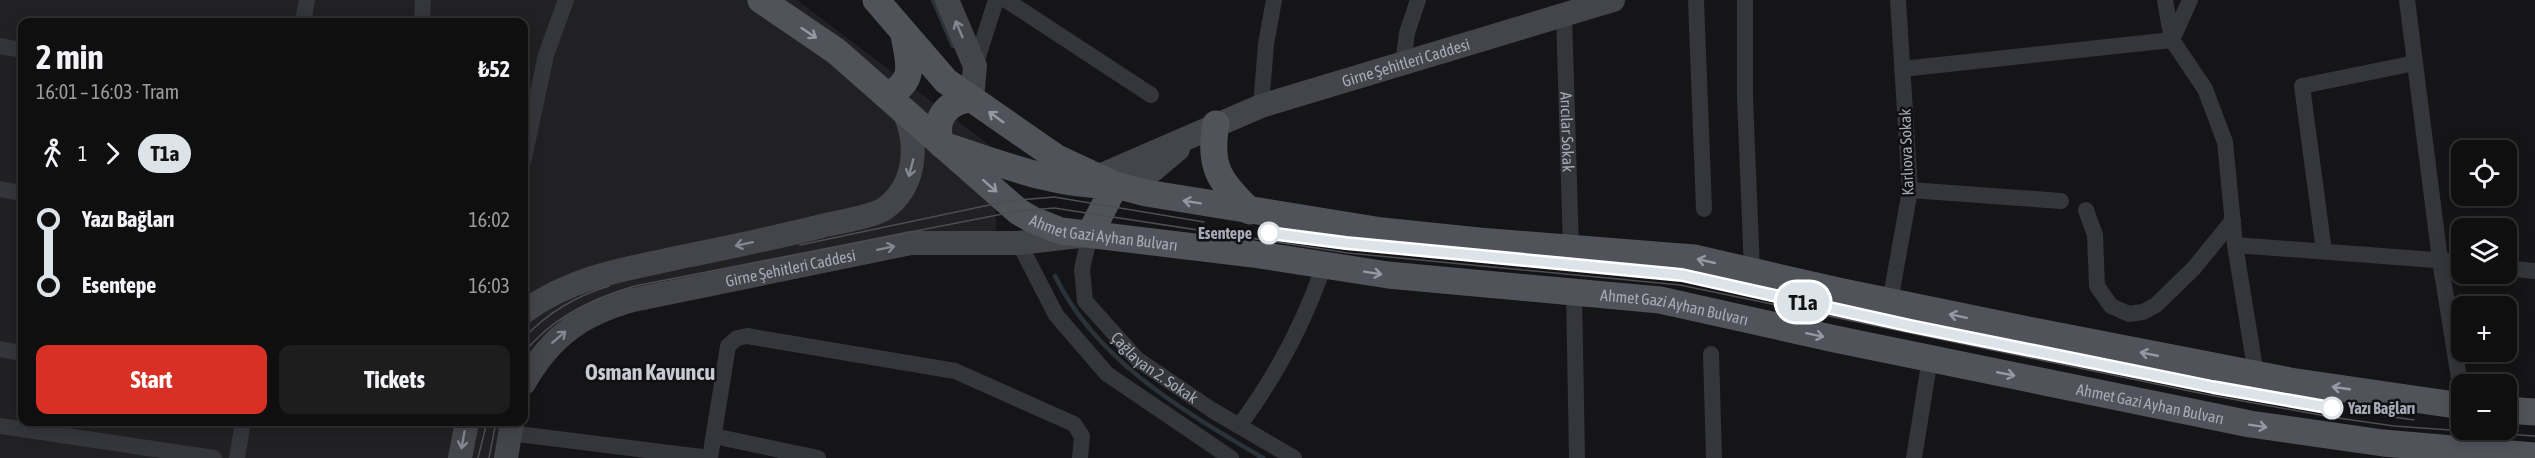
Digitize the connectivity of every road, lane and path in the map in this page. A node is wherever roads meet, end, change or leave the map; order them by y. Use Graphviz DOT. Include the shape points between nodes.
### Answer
graph roads {
  1 [pos="307,0"];
  2 [pos="423,0"];
  3 [pos="566,0"];
  4 [pos="761,0"];
  5 [pos="876,0"];
  6 [pos="947,0"];
  7 [pos="996,0"];
  8 [pos="1006,0"];
  9 [pos="1274,0"];
  10 [pos="1418,0"];
  11 [pos="1612,0"];
  12 [pos="1696,0"];
  13 [pos="1745,0"];
  14 [pos="1898,0"];
  15 [pos="2165,0"];
  16 [pos="2190,0"];
  17 [pos="2407,0"];
  18 [pos="1572,8"];
  19 [pos="304,18"];
  20 [pos="422,18"];
  21 [pos="904,35"];
  22 [pos="2172,40"];
  23 [pos="0,46"];
  24 [pos="18,49"];
  25 [pos="1403,63"];
  26 [pos="2415,63"];
  27 [pos="975,66"];
  28 [pos="1902,69"];
  29 [pos="1151,95"];
  30 [pos="972,99"];
  31 [pos="895,104"];
  32 [pos="1261,106"];
  33 [pos="1209,127"];
  34 [pos="528,139"];
  35 [pos="942,145"];
  36 [pos="1106,181"];
  37 [pos="0,189"];
  38 [pos="1910,190"];
  39 [pos="18,192"];
  40 [pos="2061,201"];
  41 [pos="1704,209"];
  42 [pos="2086,210"];
  43 [pos="1250,211"];
  44 [pos="2233,220"];
  45 [pos="1090,234"];
  46 [pos="1019,243"];
  47 [pos="2235,245"];
  48 [pos="1571,249"];
  49 [pos="2324,251"];
  50 [pos="2440,260"];
  51 [pos="2451,261"];
  52 [pos="1324,265"];
  53 [pos="2517,269"];
  54 [pos="1752,271"];
  55 [pos="2535,271"];
  56 [pos="1574,292"];
  57 [pos="1890,302"];
  58 [pos="528,310"];
  59 [pos="0,350"];
  60 [pos="18,352"];
  61 [pos="1711,354"];
  62 [pos="1930,358"];
  63 [pos="2256,374"];
  64 [pos="2458,374"];
  65 [pos="528,377"];
  66 [pos="2451,404"];
  67 [pos="2517,411"];
  68 [pos="2535,412"];
  69 [pos="0,426"];
  70 [pos="242,426"];
  71 [pos="466,426"];
  72 [pos="1239,426"];
  73 [pos="511,427"];
  74 [pos="714,436"];
  75 [pos="2535,456"];
  76 [pos="214,458"];
  77 [pos="237,458"];
  78 [pos="460,458"];
  79 [pos="506,458"];
  80 [pos="710,458"];
  81 [pos="818,458"];
  82 [pos="1080,458"];
  83 [pos="1231,458"];
  84 [pos="1294,458"];
  85 [pos="1577,458"];
  86 [pos="1714,458"];
  87 [pos="1914,458"];
  1 -- 19 [label="street"];
  2 -- 20 [label="street"];
  3 -- 34 [label="street" via="546,54"];
  4 -- 31 [label="main road, Ahmet Gazi Ayhan Bulvarı, one-way" via="836,51"];
  5 -- 21 [label="main road"];
  27 -- 6 [label="street, one-way"];
  7 -- 27 [label="street"];
  8 -- 29 [label="street"];
  9 -- 32 [label="street"];
  10 -- 25 [label="street" via="1407,33"];
  11 -- 18 [label="street, Girne Şehitleri Caddesi"];
  12 -- 41 [label="street"];
  13 -- 54 [label="street"];
  14 -- 28 [label="street, Karlıova Sokak"];
  15 -- 22 [label="street"];
  16 -- 22 [label="street"];
  17 -- 26 [label="street"];
  18 -- 25 [label="street, Girne Şehitleri Caddesi"];
  18 -- 48 [label="street, Arıcılar Sokak"];
  21 -- 30 [label="main road" via="946,81"];
  21 -- 31 [label="main road" via="909,76"];
  22 -- 28 [label="street"];
  22 -- 44 [label="street" via="2196,72 2220,124 2229,161"];
  23 -- 24 [label="street"];
  25 -- 32 [label="street, Girne Şehitleri Caddesi"];
  26 -- 49 [label="street" via="2302,87"];
  26 -- 50 [label="street"];
  27 -- 30 [label="street"];
  28 -- 38 [label="street, Karlıova Sokak"];
  30 -- 35 [label="main road" via="952,104 942,114 938,133"];
  36 -- 30 [label="main road, one-way" via="1036,145"];
  31 -- 35 [label="main road, Ahmet Gazi Ayhan Bulvarı"];
  31 -- 58 [label="street, Girne Şehitleri Caddesi, one-way" via="912,133 914,156 903,188 882,211 596,276 563,288"];
  32 -- 33 [label="street, Girne Şehitleri Caddesi"];
  33 -- 36 [label="street, Girne Şehitleri Caddesi" via="1153,170"];
  33 -- 43 [label="main road" via="1214,164 1229,190"];
  35 -- 36 [label="main road" via="1036,174 1080,183"];
  35 -- 45 [label="main road, Ahmet Gazi Ayhan Bulvarı, one-way" via="1018,211 1061,231"];
  43 -- 36 [label="main road, one-way" via="1169,198"];
  36 -- 45 [label="main road"];
  37 -- 39 [label="street"];
  38 -- 40 [label="street"];
  38 -- 57 [label="street, Karlıova Sokak"];
  42 -- 44 [label="street" via="2095,235 2097,286 2110,306 2129,314 2156,305 2194,268"];
  43 -- 48 [label="main road" via="1382,231"];
  44 -- 47 [label="street"];
  45 -- 46 [label="street, Girne Şehitleri Caddesi"];
  45 -- 52 [label="main road, Ahmet Gazi Ayhan Bulvarı"];
  45 -- 72 [label="street, Çağlayan 2. Sokak" via="1082,269 1085,301 1137,359"];
  65 -- 46 [label="street, Girne Şehitleri Caddesi, one-way" via="542,355 565,332 590,315 616,305 911,243"];
  46 -- 83 [label="street, Çağlayan 2. Sokak" via="1056,315 1107,374"];
  47 -- 49 [label="street"];
  47 -- 63 [label="street"];
  54 -- 48 [label="main road, one-way" via="1694,258"];
  49 -- 50 [label="street"];
  50 -- 51 [label="street"];
  50 -- 64 [label="street"];
  52 -- 56 [label="main road, Ahmet Gazi Ayhan Bulvarı, one-way" via="1388,275"];
  52 -- 72 [label="street" via="1292,343"];
  53 -- 55 [label="street"];
  54 -- 57 [label="main road"];
  56 -- 62 [label="main road, Ahmet Gazi Ayhan Bulvarı, one-way" via="1660,300"];
  56 -- 85 [label="street"];
  63 -- 57 [label="main road, one-way"];
  59 -- 60 [label="street"];
  61 -- 86 [label="street"];
  62 -- 75 [label="main road, Ahmet Gazi Ayhan Bulvarı, one-way" via="2250,424 2427,448"];
  62 -- 87 [label="street"];
  66 -- 63 [label="main road, one-way"];
  67 -- 68 [label="main road"];
  69 -- 76 [label="street"];
  70 -- 77 [label="street"];
  71 -- 78 [label="street, one-way"];
  72 -- 84 [label="street, Çağlayan 2. Sokak"];
  73 -- 79 [label="street"];
  73 -- 80 [label="street"];
  74 -- 80 [label="street"];
  74 -- 81 [label="street"];
  74 -- 82 [label="street" via="729,346 737,338 747,336 955,370 1074,424 1082,436"];
}
